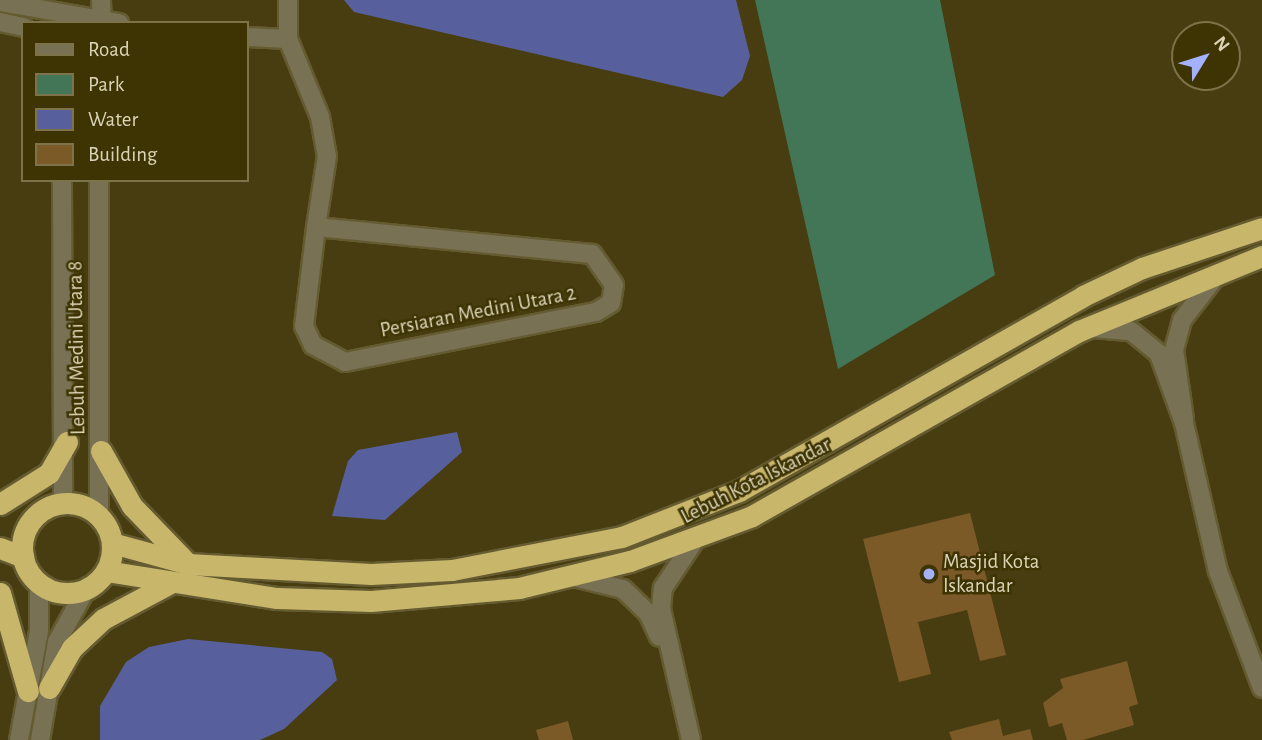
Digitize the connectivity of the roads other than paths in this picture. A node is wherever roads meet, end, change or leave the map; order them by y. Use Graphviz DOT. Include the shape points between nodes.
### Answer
graph roads {
  1 [pos="15,0"];
  2 [pos="101,0"];
  3 [pos="288,0"];
  4 [pos="0,2"];
  5 [pos="66,13"];
  6 [pos="103,21"];
  7 [pos="108,21"];
  8 [pos="0,22"];
  9 [pos="21,27"];
  10 [pos="248,37"];
  11 [pos="288,39"];
  12 [pos="62,182"];
  13 [pos="99,182"];
  14 [pos="316,227"];
  15 [pos="1262,228"];
  16 [pos="1262,256"];
  17 [pos="1226,266"];
  18 [pos="1079,331"];
  19 [pos="1184,423"];
  20 [pos="67,442"];
  21 [pos="101,451"];
  22 [pos="63,503"];
  23 [pos="0,504"];
  24 [pos="0,514"];
  25 [pos="36,514"];
  26 [pos="99,516"];
  27 [pos="112,543"];
  28 [pos="693,543"];
  29 [pos="0,548"];
  30 [pos="23,556"];
  31 [pos="188,564"];
  32 [pos="106,571"];
  33 [pos="567,576"];
  34 [pos="172,582"];
  35 [pos="39,583"];
  36 [pos="86,589"];
  37 [pos="0,593"];
  38 [pos="677,675"];
  39 [pos="1262,688"];
  40 [pos="38,690"];
  41 [pos="19,740"];
  42 [pos="40,740"];
  43 [pos="691,740"];
  1 -- 4 [label="street"];
  2 -- 7 [label="street"];
  3 -- 11 [label="street, Persiaran Medini Utara 2"];
  4 -- 5 [label="street"];
  5 -- 6 [label="street"];
  8 -- 9 [label="street"];
  10 -- 11 [label="street"];
  11 -- 14 [label="street, Persiaran Medini Utara 2" via="320,117 327,156"];
  12 -- 20 [label="street, Lebuh Medini Utara 8"];
  13 -- 21 [label="street, Lebuh Medini Utara 8"];
  14 -- 14 [label="street, Persiaran Medini Utara 2" via="304,326 313,345 330,359 345,362 582,315 611,303 614,285 592,254"];
  15 -- 31 [label="highway, Lebuh Kota Iskandar" via="1142,268 1083,296 739,491 622,537 452,570 279,573"];
  16 -- 17 [label="highway, Lebuh Kota Iskandar"];
  17 -- 18 [label="highway, Lebuh Kota Iskandar"];
  17 -- 19 [label="street" via="1194,301 1174,349"];
  18 -- 19 [label="street" via="1112,327 1146,339 1159,354"];
  18 -- 28 [label="highway, Lebuh Kota Iskandar"];
  19 -- 39 [label="street" via="1218,571"];
  20 -- 22 [label="street, Lebuh Medini Utara 8"];
  20 -- 23 [label="highway" via="49,473"];
  21 -- 26 [label="street, Lebuh Medini Utara 8"];
  21 -- 31 [label="highway" via="132,506"];
  22 -- 25 [label="highway"];
  22 -- 26 [label="highway"];
  24 -- 25 [label="highway"];
  25 -- 30 [label="highway" via="25,534"];
  26 -- 27 [label="highway"];
  27 -- 31 [label="highway, Lebuh Kota Iskandar"];
  27 -- 32 [label="highway"];
  28 -- 33 [label="highway, Lebuh Kota Iskandar"];
  28 -- 38 [label="street" via="663,588 661,609"];
  29 -- 30 [label="highway"];
  30 -- 35 [label="highway"];
  32 -- 34 [label="highway, Lebuh Kota Iskandar"];
  32 -- 36 [label="highway"];
  33 -- 34 [label="highway, Lebuh Kota Iskandar" via="455,597 372,601 277,598"];
  33 -- 38 [label="street" via="597,579 637,599"];
  34 -- 40 [label="highway" via="103,619"];
  35 -- 36 [label="highway" via="54,591"];
  35 -- 40 [label="street"];
  36 -- 40 [label="street"];
  37 -- 40 [label="highway"];
  38 -- 43 [label="street"];
  40 -- 41 [label="street"];
  40 -- 42 [label="street"];
}
